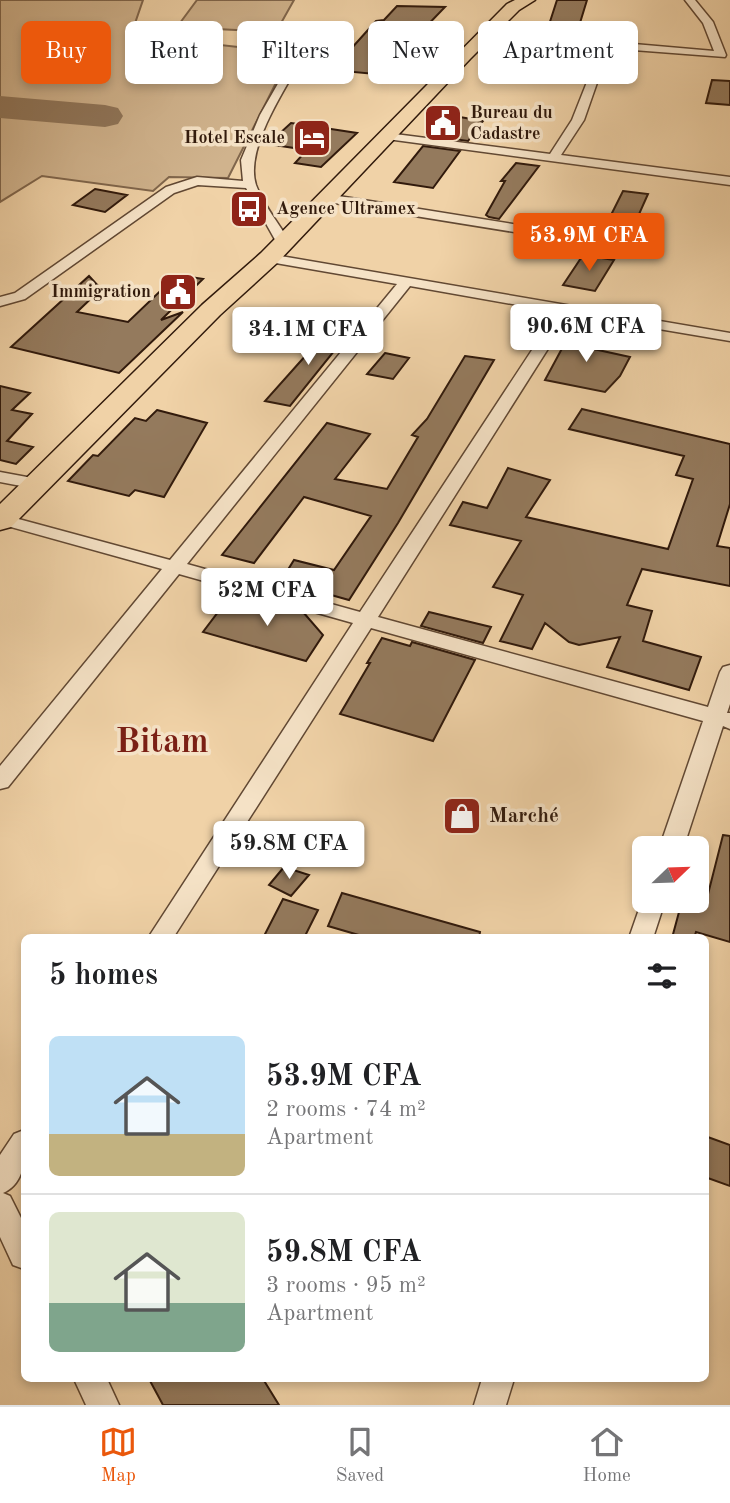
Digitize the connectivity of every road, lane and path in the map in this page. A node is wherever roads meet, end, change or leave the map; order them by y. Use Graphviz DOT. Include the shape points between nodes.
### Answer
graph roads {
  1 [pos="690,0"];
  2 [pos="518,2"];
  3 [pos="499,21"];
  4 [pos="478,42"];
  5 [pos="638,48"];
  6 [pos="283,84"];
  7 [pos="591,84"];
  8 [pos="387,136"];
  9 [pos="554,158"];
  10 [pos="730,181"];
  11 [pos="250,186"];
  12 [pos="326,198"];
  13 [pos="582,239"];
  14 [pos="276,250"];
  15 [pos="408,281"];
  16 [pos="0,302"];
  17 [pos="567,308"];
  18 [pos="730,337"];
  19 [pos="0,477"];
  20 [pos="37,484"];
  21 [pos="1,520"];
  22 [pos="172,568"];
  23 [pos="367,618"];
  24 [pos="730,672"];
  25 [pos="723,719"];
  26 [pos="0,781"];
  27 [pos="676,836"];
  28 [pos="649,914"];
  29 [pos="163,934"];
  30 [pos="642,934"];
  31 [pos="21,1148"];
  32 [pos="0,1180"];
  33 [pos="0,1206"];
  34 [pos="21,1248"];
  35 [pos="92,1382"];
  36 [pos="497,1382"];
  37 [pos="103,1405"];
  38 [pos="490,1405"];
  1 -- 5 [label="street" via="708,22 721,55"];
  2 -- 3 [label="highway"];
  4 -- 8 [label="highway"];
  6 -- 11 [label="street" via="247,160"];
  7 -- 9 [label="street" via="578,120"];
  8 -- 9 [label="street"];
  8 -- 12 [label="highway"];
  9 -- 10 [label="street"];
  11 -- 14 [label="street"];
  11 -- 16 [label="street" via="197,181 170,190 20,296"];
  12 -- 13 [label="street"];
  12 -- 14 [label="highway"];
  14 -- 15 [label="street"];
  14 -- 20 [label="highway"];
  15 -- 17 [label="street"];
  15 -- 22 [label="street"];
  17 -- 18 [label="street"];
  17 -- 23 [label="street"];
  19 -- 20 [label="street"];
  20 -- 21 [label="highway"];
  21 -- 22 [label="street"];
  22 -- 23 [label="street"];
  22 -- 26 [label="street"];
  23 -- 25 [label="street"];
  23 -- 29 [label="street"];
  24 -- 25 [label="street"];
  25 -- 27 [label="street"];
  28 -- 30 [label="street"];
  31 -- 32 [label="street"];
  33 -- 34 [label="street"];
  35 -- 37 [label="street"];
  36 -- 38 [label="street"];
}
